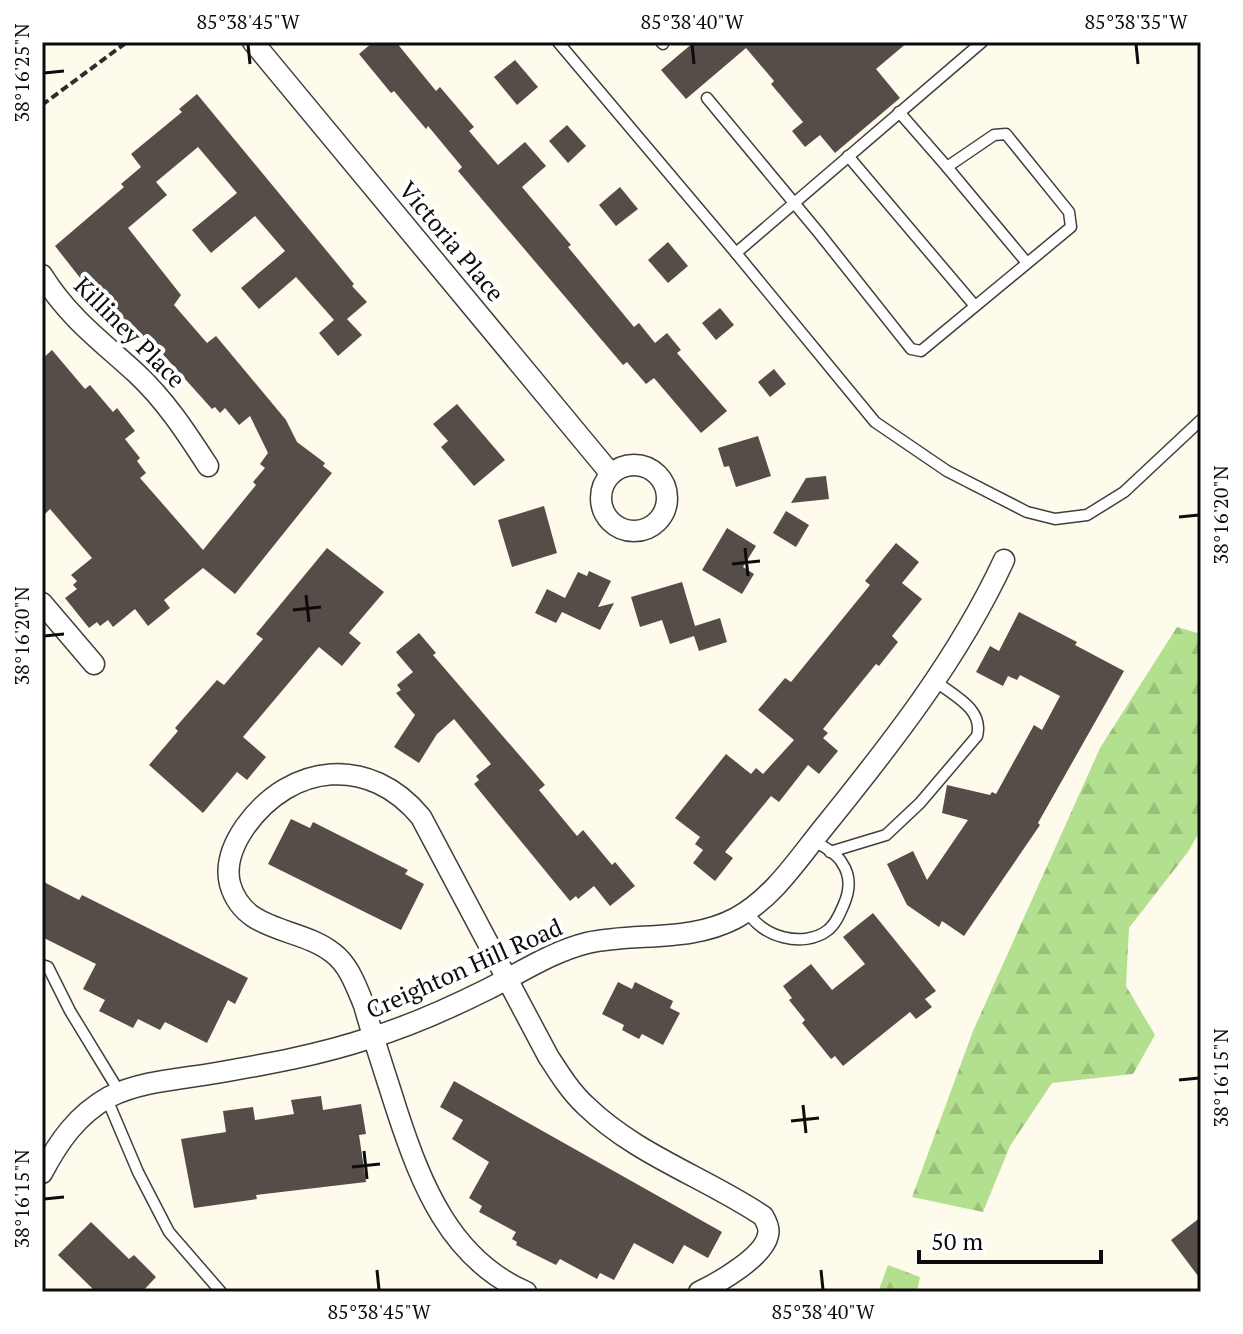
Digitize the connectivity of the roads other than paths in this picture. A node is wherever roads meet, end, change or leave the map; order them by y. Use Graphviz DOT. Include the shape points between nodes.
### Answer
graph roads {
  1 [pos="253,42"];
  2 [pos="558,42"];
  3 [pos="982,42"];
  4 [pos="707,98"];
  5 [pos="899,112"];
  6 [pos="848,156"];
  7 [pos="947,167"];
  8 [pos="794,203"];
  9 [pos="736,253"];
  10 [pos="1027,263"];
  11 [pos="42,275"];
  12 [pos="975,306"];
  13 [pos="1201,420"];
  14 [pos="208,466"];
  15 [pos="611,474"];
  16 [pos="1004,560"];
  17 [pos="42,603"];
  18 [pos="94,664"];
  19 [pos="935,681"];
  20 [pos="813,840"];
  21 [pos="830,852"];
  22 [pos="747,910"];
  23 [pos="42,965"];
  24 [pos="508,978"];
  25 [pos="373,1037"];
  26 [pos="113,1096"];
  27 [pos="42,1173"];
  28 [pos="221,1292"];
  29 [pos="526,1292"];
  30 [pos="699,1292"];
  1 -- 15 [label="street, Victoria Place"];
  2 -- 9 [label="lane"];
  3 -- 5 [label="lane"];
  4 -- 8 [label="lane"];
  5 -- 6 [label="lane"];
  5 -- 7 [label="lane"];
  6 -- 8 [label="lane"];
  6 -- 12 [label="lane"];
  7 -- 10 [label="lane"];
  7 -- 10 [label="lane" via="994,135 1006,134 1069,212 1071,227"];
  8 -- 9 [label="lane"];
  8 -- 12 [label="lane" via="911,349 921,351"];
  9 -- 13 [label="lane" via="875,422 947,471 1027,512 1055,519 1087,515 1124,492"];
  10 -- 12 [label="lane"];
  11 -- 14 [label="street, Killiney Place" via="60,304 173,412"];
  16 -- 19 [label="street, Creighton Hill Road"];
  17 -- 18 [label="street"];
  19 -- 20 [label="street, Creighton Hill Road"];
  19 -- 21 [label="lane" via="977,715 977,736 886,835"];
  20 -- 21 [label="lane"];
  20 -- 22 [label="street, Creighton Hill Road" via="762,900"];
  21 -- 22 [label="lane" via="841,860 849,886 830,929 815,938 792,939 764,929"];
  22 -- 24 [label="street, Creighton Hill Road" via="688,934 585,944"];
  23 -- 26 [label="lane" via="48,967"];
  24 -- 25 [label="street, Creighton Hill Road"];
  24 -- 25 [label="street" via="412,806 360,776 331,774 304,780 276,795 251,818 234,845 230,883 248,914 323,946 340,959"];
  24 -- 30 [label="street" via="548,1056 583,1103 620,1135 763,1216 768,1235 759,1251"];
  25 -- 26 [label="street, Creighton Hill Road" via="288,1061 153,1083"];
  25 -- 29 [label="street" via="414,1164 443,1222 482,1265"];
  26 -- 27 [label="street, Creighton Hill Road" via="68,1130"];
  26 -- 28 [label="lane" via="138,1172 169,1232"];
}
